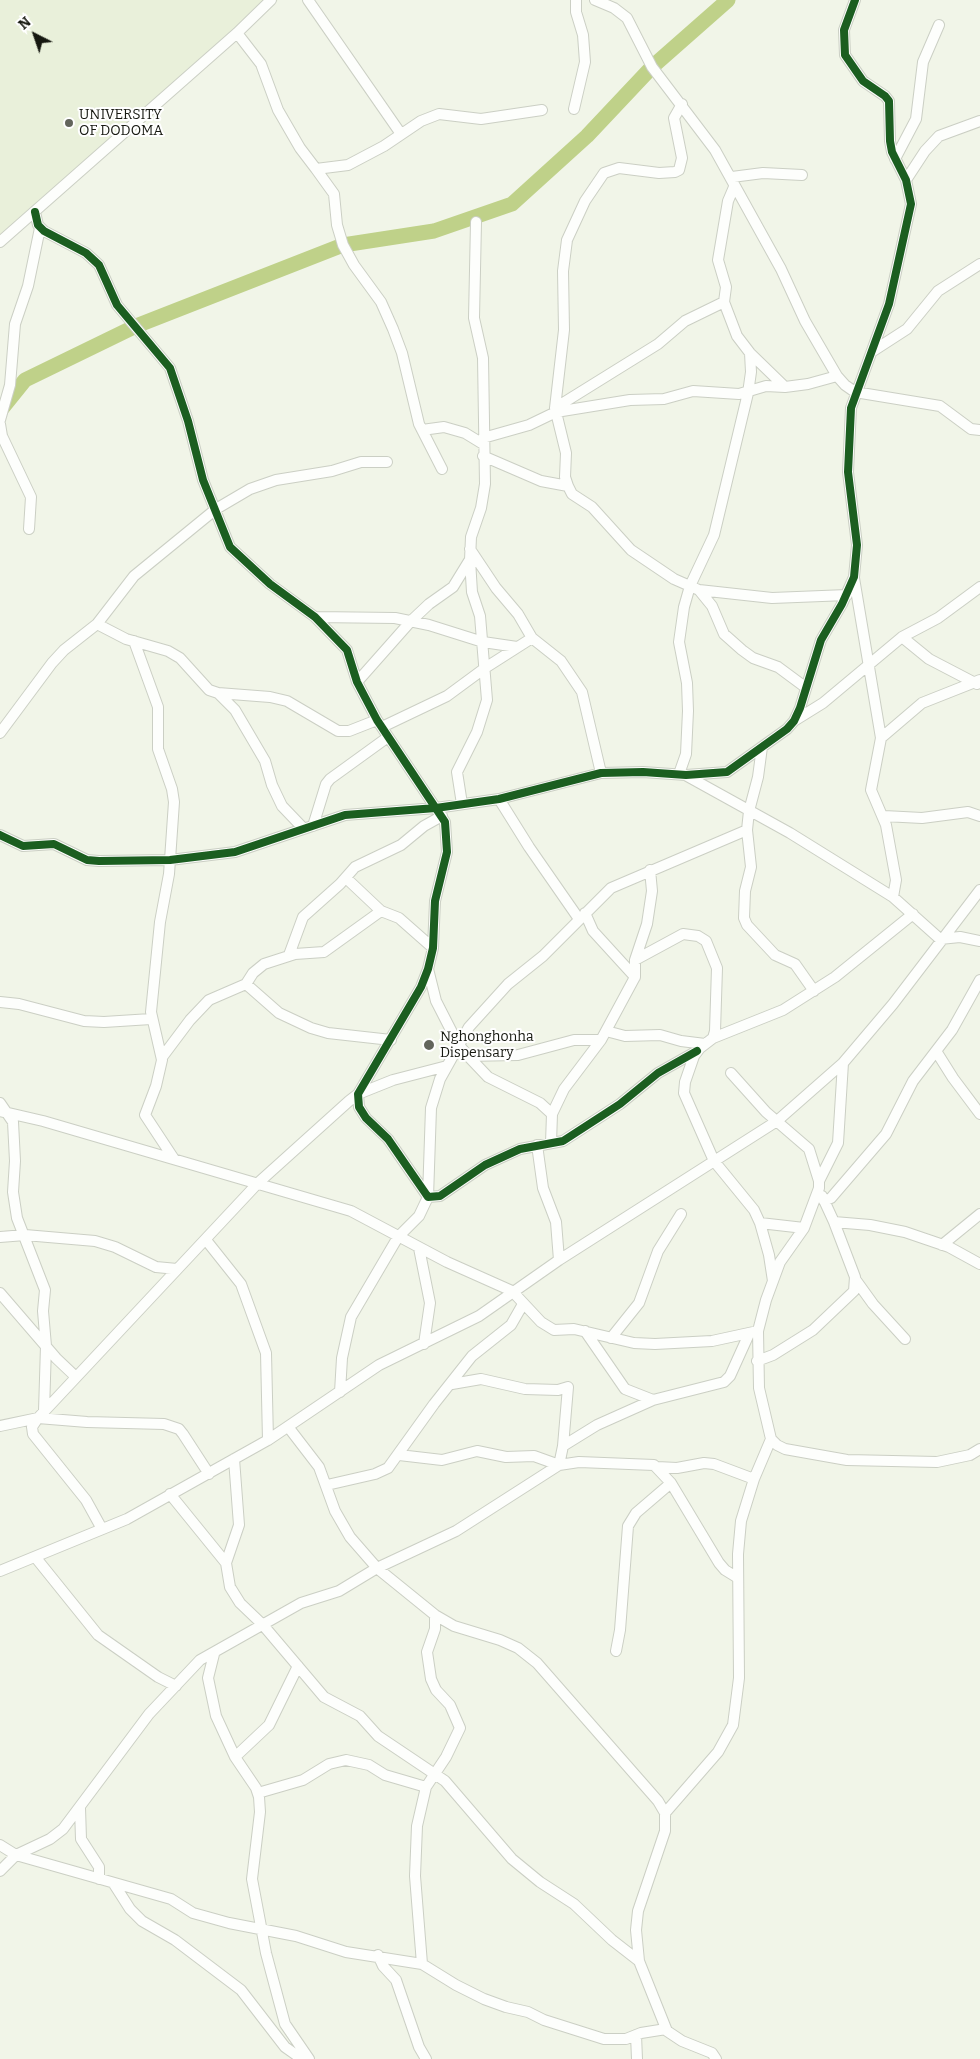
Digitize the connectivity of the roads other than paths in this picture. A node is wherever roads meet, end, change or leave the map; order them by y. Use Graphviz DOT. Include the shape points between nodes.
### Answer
graph roads {
  1 [pos="271,0"];
  2 [pos="308,0"];
  3 [pos="576,0"];
  4 [pos="595,0"];
  5 [pos="622,0"];
  6 [pos="855,0"];
  7 [pos="614,8"];
  8 [pos="939,25"];
  9 [pos="238,32"];
  10 [pos="682,104"];
  11 [pos="574,109"];
  12 [pos="542,110"];
  13 [pos="980,121"];
  14 [pos="401,134"];
  15 [pos="895,159"];
  16 [pos="316,169"];
  17 [pos="802,174"];
  18 [pos="906,180"];
  19 [pos="733,182"];
  20 [pos="35,212"];
  21 [pos="476,222"];
  22 [pos="40,228"];
  23 [pos="0,242"];
  24 [pos="980,264"];
  25 [pos="724,302"];
  26 [pos="873,351"];
  27 [pos="750,353"];
  28 [pos="837,376"];
  29 [pos="785,387"];
  30 [pos="855,392"];
  31 [pos="748,393"];
  32 [pos="556,410"];
  33 [pos="0,422"];
  34 [pos="422,430"];
  35 [pos="980,430"];
  36 [pos="483,441"];
  37 [pos="484,456"];
  38 [pos="387,462"];
  39 [pos="442,469"];
  40 [pos="568,486"];
  41 [pos="216,509"];
  42 [pos="29,529"];
  43 [pos="470,548"];
  44 [pos="470,560"];
  45 [pos="854,577"];
  46 [pos="980,587"];
  47 [pos="695,588"];
  48 [pos="847,595"];
  49 [pos="316,617"];
  50 [pos="411,621"];
  51 [pos="97,624"];
  52 [pos="902,637"];
  53 [pos="532,638"];
  54 [pos="134,641"];
  55 [pos="483,642"];
  56 [pos="517,647"];
  57 [pos="869,663"];
  58 [pos="486,668"];
  59 [pos="357,682"];
  60 [pos="978,682"];
  61 [pos="805,688"];
  62 [pos="218,694"];
  63 [pos="794,721"];
  64 [pos="379,723"];
  65 [pos="0,733"];
  66 [pos="388,737"];
  67 [pos="882,738"];
  68 [pos="762,748"];
  69 [pos="601,773"];
  70 [pos="683,775"];
  71 [pos="499,799"];
  72 [pos="462,804"];
  73 [pos="749,811"];
  74 [pos="439,812"];
  75 [pos="884,816"];
  76 [pos="980,816"];
  77 [pos="308,827"];
  78 [pos="747,830"];
  79 [pos="0,835"];
  80 [pos="170,860"];
  81 [pos="650,870"];
  82 [pos="346,878"];
  83 [pos="980,890"];
  84 [pos="893,897"];
  85 [pos="381,911"];
  86 [pos="913,914"];
  87 [pos="582,916"];
  88 [pos="940,940"];
  89 [pos="980,941"];
  90 [pos="433,948"];
  91 [pos="289,956"];
  92 [pos="635,960"];
  93 [pos="428,969"];
  94 [pos="634,977"];
  95 [pos="980,980"];
  96 [pos="246,984"];
  97 [pos="814,991"];
  98 [pos="0,1002"];
  99 [pos="151,1019"];
  100 [pos="604,1035"];
  101 [pos="391,1040"];
  102 [pos="458,1044"];
  103 [pos="705,1044"];
  104 [pos="936,1051"];
  105 [pos="452,1055"];
  106 [pos="162,1056"];
  107 [pos="469,1057"];
  108 [pos="843,1063"];
  109 [pos="447,1066"];
  110 [pos="731,1073"];
  111 [pos="358,1094"];
  112 [pos="0,1103"];
  113 [pos="3,1112"];
  114 [pos="552,1114"];
  115 [pos="980,1114"];
  116 [pos="777,1121"];
  117 [pos="551,1143"];
  118 [pos="537,1145"];
  119 [pos="174,1159"];
  120 [pos="714,1161"];
  121 [pos="258,1183"];
  122 [pos="819,1185"];
  123 [pos="428,1196"];
  124 [pos="824,1201"];
  125 [pos="681,1214"];
  126 [pos="980,1214"];
  127 [pos="834,1222"];
  128 [pos="760,1223"];
  129 [pos="804,1228"];
  130 [pos="24,1235"];
  131 [pos="0,1236"];
  132 [pos="398,1237"];
  133 [pos="206,1240"];
  134 [pos="942,1245"];
  135 [pos="420,1248"];
  136 [pos="559,1260"];
  137 [pos="980,1264"];
  138 [pos="177,1269"];
  139 [pos="855,1279"];
  140 [pos="773,1281"];
  141 [pos="512,1291"];
  142 [pos="0,1293"];
  143 [pos="523,1304"];
  144 [pos="585,1332"];
  145 [pos="754,1333"];
  146 [pos="612,1338"];
  147 [pos="905,1339"];
  148 [pos="424,1344"];
  149 [pos="46,1346"];
  150 [pos="757,1361"];
  151 [pos="76,1377"];
  152 [pos="452,1384"];
  153 [pos="340,1392"];
  154 [pos="653,1400"];
  155 [pos="41,1414"];
  156 [pos="0,1426"];
  157 [pos="289,1428"];
  158 [pos="771,1439"];
  159 [pos="268,1440"];
  160 [pos="564,1446"];
  161 [pos="980,1449"];
  162 [pos="399,1455"];
  163 [pos="234,1459"];
  164 [pos="559,1465"];
  165 [pos="657,1467"];
  166 [pos="209,1474"];
  167 [pos="754,1479"];
  168 [pos="670,1483"];
  169 [pos="327,1485"];
  170 [pos="170,1494"];
  171 [pos="102,1529"];
  172 [pos="36,1558"];
  173 [pos="226,1563"];
  174 [pos="377,1568"];
  175 [pos="0,1571"];
  176 [pos="738,1578"];
  177 [pos="435,1615"];
  178 [pos="263,1625"];
  179 [pos="616,1651"];
  180 [pos="214,1654"];
  181 [pos="298,1666"];
  182 [pos="176,1686"];
  183 [pos="235,1757"];
  184 [pos="433,1774"];
  185 [pos="426,1787"];
  186 [pos="258,1793"];
  187 [pos="80,1808"];
  188 [pos="665,1813"];
  189 [pos="0,1845"];
  190 [pos="16,1855"];
  191 [pos="0,1871"];
  192 [pos="99,1879"];
  193 [pos="114,1884"];
  194 [pos="262,1928"];
  195 [pos="378,1955"];
  196 [pos="640,1961"];
  197 [pos="422,1964"];
  198 [pos="666,2029"];
  199 [pos="636,2035"];
  200 [pos="425,2058"];
  201 [pos="302,2059"];
  202 [pos="309,2059"];
  203 [pos="637,2059"];
  204 [pos="716,2059"];
  1 -- 9 [label="street"];
  2 -- 14 [label="street"];
  3 -- 11 [label="street" via="585,62"];
  4 -- 7 [label="street"];
  5 -- 7 [label="street"];
  6 -- 15 [label="street" via="844,30 845,55 863,81 889,101 890,141"];
  7 -- 10 [label="street" via="627,18 652,66"];
  8 -- 15 [label="street" via="923,62 916,120"];
  9 -- 16 [label="street" via="261,64 278,110"];
  9 -- 20 [label="street"];
  10 -- 19 [label="street"];
  10 -- 32 [label="street" via="674,118 682,158 679,170 659,173 619,168 604,173 585,201 567,240 563,271 564,330"];
  12 -- 14 [label="street" via="481,119 438,114"];
  13 -- 18 [label="street" via="939,136"];
  14 -- 16 [label="street" via="348,164"];
  15 -- 18 [label="street"];
  16 -- 34 [label="street" via="334,194 343,245 381,302 393,329"];
  17 -- 19 [label="street" via="763,173"];
  18 -- 26 [label="street" via="911,204 909,220 889,304"];
  19 -- 25 [label="street" via="719,254 727,292"];
  19 -- 28 [label="street"];
  20 -- 22 [label="street"];
  20 -- 23 [label="street"];
  21 -- 36 [label="street" via="474,318 483,358"];
  22 -- 33 [label="street" via="28,286 15,324 10,385"];
  22 -- 41 [label="street" via="94,260 104,273 117,305 170,368 188,420 203,480"];
  24 -- 26 [label="street" via="938,291 908,329"];
  25 -- 27 [label="street" via="731,326"];
  25 -- 32 [label="street" via="685,321 658,344"];
  26 -- 30 [label="street"];
  27 -- 29 [label="street"];
  27 -- 31 [label="street"];
  28 -- 29 [label="street"];
  28 -- 30 [label="street"];
  29 -- 31 [label="street" via="766,386"];
  30 -- 35 [label="street" via="940,406 971,429"];
  30 -- 45 [label="street" via="851,408 848,472 857,545"];
  31 -- 32 [label="street" via="693,391 664,399"];
  31 -- 47 [label="street" via="714,535"];
  32 -- 36 [label="street" via="529,425"];
  32 -- 40 [label="street" via="566,453"];
  33 -- 42 [label="street" via="2,436 31,498"];
  34 -- 36 [label="street" via="444,428"];
  34 -- 39 [label="street"];
  36 -- 37 [label="street"];
  37 -- 40 [label="street" via="541,481"];
  37 -- 43 [label="street" via="484,492"];
  38 -- 41 [label="street" via="362,462 332,471 276,480 250,488"];
  40 -- 47 [label="street" via="572,494 592,507 631,550 674,579"];
  41 -- 49 [label="street" via="230,547 270,584"];
  41 -- 51 [label="street" via="142,569"];
  43 -- 44 [label="street"];
  43 -- 53 [label="street"];
  44 -- 50 [label="street" via="453,587"];
  44 -- 55 [label="street" via="472,592 479,610"];
  45 -- 48 [label="street"];
  45 -- 57 [label="street"];
  46 -- 52 [label="street" via="938,618"];
  47 -- 48 [label="street" via="765,597"];
  47 -- 61 [label="street" via="712,606 727,637 748,655 778,667"];
  47 -- 70 [label="street" via="685,600 680,634 688,711"];
  48 -- 61 [label="street" via="822,640"];
  49 -- 50 [label="street"];
  49 -- 59 [label="street" via="347,650"];
  50 -- 55 [label="street"];
  50 -- 59 [label="street"];
  51 -- 54 [label="street"];
  51 -- 65 [label="street" via="58,656"];
  52 -- 57 [label="street"];
  52 -- 60 [label="street" via="932,661"];
  53 -- 56 [label="street"];
  53 -- 69 [label="street" via="561,661 582,692"];
  54 -- 62 [label="street" via="180,658 209,690"];
  54 -- 80 [label="street" via="158,707 158,749 172,789 174,813"];
  55 -- 56 [label="street"];
  55 -- 58 [label="street"];
  56 -- 58 [label="street"];
  57 -- 63 [label="street" via="823,703"];
  57 -- 67 [label="street"];
  58 -- 64 [label="street" via="447,696"];
  58 -- 72 [label="street" via="484,714 457,772"];
  59 -- 64 [label="street"];
  60 -- 67 [label="street" via="922,703"];
  61 -- 63 [label="street"];
  62 -- 64 [label="street" via="287,701 338,731"];
  62 -- 77 [label="street" via="239,714 265,761 282,806"];
  63 -- 68 [label="street"];
  64 -- 66 [label="street"];
  66 -- 74 [label="street"];
  66 -- 77 [label="street" via="330,779"];
  67 -- 75 [label="street" via="871,790"];
  68 -- 70 [label="street" via="727,772"];
  68 -- 73 [label="street"];
  69 -- 70 [label="street"];
  69 -- 71 [label="street"];
  70 -- 73 [label="street"];
  71 -- 72 [label="street"];
  71 -- 87 [label="street" via="529,847"];
  72 -- 74 [label="street"];
  73 -- 78 [label="street"];
  73 -- 84 [label="street" via="831,857"];
  74 -- 77 [label="street" via="345,815"];
  74 -- 82 [label="street" via="401,845 362,862"];
  74 -- 90 [label="street" via="446,827 447,852 434,911"];
  75 -- 76 [label="street" via="922,818 968,812"];
  75 -- 84 [label="street" via="896,880"];
  77 -- 80 [label="street" via="246,850"];
  78 -- 81 [label="street"];
  78 -- 97 [label="street" via="751,867 745,891 745,922 775,955 795,964"];
  79 -- 80 [label="street" via="23,846 54,844 91,861"];
  80 -- 99 [label="street" via="160,922"];
  81 -- 87 [label="street" via="611,888"];
  81 -- 92 [label="street" via="652,891 648,916"];
  82 -- 85 [label="street"];
  82 -- 91 [label="street" via="303,917"];
  83 -- 88 [label="street"];
  84 -- 86 [label="street"];
  85 -- 90 [label="street" via="399,918"];
  85 -- 91 [label="street" via="324,952"];
  86 -- 88 [label="street"];
  86 -- 97 [label="street"];
  87 -- 94 [label="street"];
  87 -- 102 [label="street" via="543,956 493,999"];
  88 -- 89 [label="street" via="960,937"];
  88 -- 108 [label="street" via="893,1004"];
  90 -- 93 [label="street"];
  91 -- 96 [label="street" via="264,964"];
  92 -- 94 [label="street"];
  92 -- 103 [label="street" via="680,935 703,938 717,974 716,1026"];
  93 -- 101 [label="street"];
  93 -- 102 [label="street" via="436,1001"];
  94 -- 100 [label="street"];
  95 -- 104 [label="street" via="959,1020"];
  96 -- 101 [label="street" via="279,1013 311,1028"];
  96 -- 106 [label="street" via="209,1000"];
  97 -- 103 [label="street" via="778,1013"];
  98 -- 99 [label="street" via="84,1021"];
  99 -- 106 [label="street"];
  100 -- 103 [label="street" via="660,1035"];
  100 -- 107 [label="street" via="518,1055"];
  100 -- 114 [label="street" via="564,1089"];
  101 -- 111 [label="street"];
  102 -- 105 [label="street"];
  102 -- 107 [label="street"];
  103 -- 117 [label="street" via="650,1079 597,1121 563,1141"];
  103 -- 120 [label="street" via="685,1082 684,1093"];
  104 -- 115 [label="street"];
  104 -- 124 [label="street" via="913,1081 882,1138 831,1198"];
  105 -- 107 [label="street"];
  105 -- 109 [label="street"];
  106 -- 119 [label="street" via="161,1071 145,1115"];
  107 -- 114 [label="street" via="488,1077 540,1102"];
  108 -- 116 [label="street"];
  108 -- 122 [label="street" via="838,1143"];
  109 -- 111 [label="street" via="393,1080"];
  109 -- 123 [label="street" via="431,1108"];
  110 -- 116 [label="street"];
  111 -- 121 [label="street"];
  111 -- 123 [label="street" via="361,1112 388,1139"];
  112 -- 113 [label="street"];
  113 -- 119 [label="street"];
  113 -- 130 [label="street" via="13,1122 14,1200"];
  114 -- 117 [label="street"];
  116 -- 120 [label="street"];
  116 -- 122 [label="street" via="809,1149"];
  117 -- 118 [label="street"];
  118 -- 123 [label="street" via="485,1165 440,1196"];
  118 -- 136 [label="street" via="543,1188 558,1234"];
  119 -- 121 [label="street"];
  120 -- 128 [label="street" via="754,1210"];
  120 -- 136 [label="street"];
  121 -- 132 [label="street" via="351,1211"];
  121 -- 133 [label="street"];
  122 -- 124 [label="street"];
  122 -- 129 [label="street"];
  123 -- 132 [label="street" via="419,1216"];
  124 -- 127 [label="street"];
  125 -- 146 [label="street" via="660,1246 639,1303"];
  126 -- 134 [label="street"];
  127 -- 134 [label="street" via="892,1228"];
  127 -- 139 [label="street"];
  128 -- 129 [label="street"];
  128 -- 140 [label="street"];
  129 -- 140 [label="street" via="785,1253"];
  130 -- 131 [label="street"];
  130 -- 138 [label="street" via="95,1241 156,1266"];
  130 -- 149 [label="street" via="44,1285"];
  132 -- 135 [label="street"];
  132 -- 153 [label="street" via="348,1323"];
  133 -- 138 [label="street"];
  133 -- 159 [label="street" via="241,1284 266,1354"];
  134 -- 137 [label="street"];
  135 -- 141 [label="street"];
  135 -- 148 [label="street" via="430,1304"];
  136 -- 141 [label="street"];
  138 -- 151 [label="street"];
  139 -- 147 [label="street"];
  139 -- 150 [label="street" via="854,1291 813,1330"];
  140 -- 145 [label="street"];
  141 -- 143 [label="street"];
  141 -- 148 [label="street" via="479,1316"];
  142 -- 149 [label="street"];
  143 -- 144 [label="street" via="548,1328"];
  143 -- 152 [label="street" via="511,1325 472,1356"];
  144 -- 146 [label="street"];
  144 -- 154 [label="street" via="625,1389"];
  145 -- 146 [label="street" via="712,1341 655,1344"];
  145 -- 150 [label="street"];
  145 -- 154 [label="street" via="724,1382"];
  148 -- 153 [label="street" via="379,1365"];
  149 -- 151 [label="street"];
  149 -- 155 [label="street"];
  150 -- 158 [label="street" via="759,1388"];
  151 -- 155 [label="street"];
  152 -- 160 [label="street" via="481,1380 519,1388 558,1390 568,1387"];
  152 -- 162 [label="street"];
  153 -- 157 [label="street"];
  154 -- 160 [label="street" via="597,1425"];
  155 -- 156 [label="street"];
  155 -- 166 [label="street" via="169,1426 183,1434"];
  155 -- 171 [label="street" via="32,1427 33,1434 86,1500"];
  157 -- 159 [label="street"];
  157 -- 169 [label="street" via="319,1467"];
  158 -- 161 [label="street" via="785,1449 847,1460 937,1462 970,1455"];
  158 -- 167 [label="street"];
  159 -- 163 [label="street"];
  160 -- 164 [label="street"];
  162 -- 164 [label="street" via="442,1460 477,1451 506,1457 534,1456"];
  162 -- 169 [label="street" via="388,1468 375,1474"];
  163 -- 166 [label="street"];
  163 -- 173 [label="street" via="239,1526"];
  164 -- 165 [label="street" via="579,1462"];
  164 -- 174 [label="street" via="456,1531"];
  165 -- 167 [label="street" via="714,1464"];
  165 -- 168 [label="street"];
  166 -- 170 [label="street"];
  167 -- 176 [label="street" via="741,1521"];
  168 -- 176 [label="street" via="719,1563"];
  168 -- 179 [label="street" via="636,1513 628,1526"];
  169 -- 174 [label="street" via="334,1511 343,1526"];
  170 -- 171 [label="street" via="127,1519"];
  170 -- 173 [label="street"];
  171 -- 172 [label="street"];
  172 -- 175 [label="street"];
  172 -- 182 [label="street" via="98,1635"];
  173 -- 178 [label="street" via="230,1587 240,1603"];
  174 -- 177 [label="street"];
  174 -- 178 [label="street" via="346,1588 301,1603"];
  176 -- 188 [label="street" via="739,1678 733,1725 718,1752"];
  177 -- 184 [label="street" via="435,1629 427,1652 431,1679 450,1705 460,1728 446,1757"];
  177 -- 188 [label="street" via="454,1626 518,1648 537,1663 647,1788"];
  178 -- 180 [label="street"];
  178 -- 181 [label="street"];
  180 -- 182 [label="street" via="200,1660"];
  180 -- 183 [label="street" via="208,1678 213,1708"];
  181 -- 183 [label="street" via="269,1725"];
  181 -- 184 [label="street" via="329,1701 360,1716 378,1736"];
  182 -- 187 [label="street" via="149,1714"];
  183 -- 186 [label="street"];
  184 -- 185 [label="street"];
  184 -- 196 [label="street" via="450,1785 512,1859 574,1904"];
  185 -- 186 [label="street" via="385,1775 370,1764 346,1760 329,1764 303,1780"];
  185 -- 197 [label="street" via="415,1844 415,1887"];
  186 -- 194 [label="street" via="260,1812 252,1879"];
  187 -- 190 [label="street" via="57,1834"];
  187 -- 192 [label="street" via="81,1839 99,1867"];
  188 -- 196 [label="street" via="665,1831 638,1911 636,1930"];
  189 -- 190 [label="street"];
  190 -- 191 [label="street"];
  190 -- 192 [label="street"];
  192 -- 193 [label="street"];
  193 -- 194 [label="street" via="171,1899 193,1913"];
  193 -- 201 [label="street" via="142,1921 170,1937 241,1990 285,2047"];
  194 -- 195 [label="street" via="346,1952"];
  194 -- 202 [label="street" via="285,2024"];
  195 -- 197 [label="street"];
  195 -- 200 [label="street" via="396,1980"];
  196 -- 198 [label="street"];
  197 -- 199 [label="street" via="484,1999 558,2025 612,2041"];
  198 -- 199 [label="street"];
  198 -- 204 [label="street" via="682,2041 712,2053"];
  199 -- 203 [label="street"];
}
